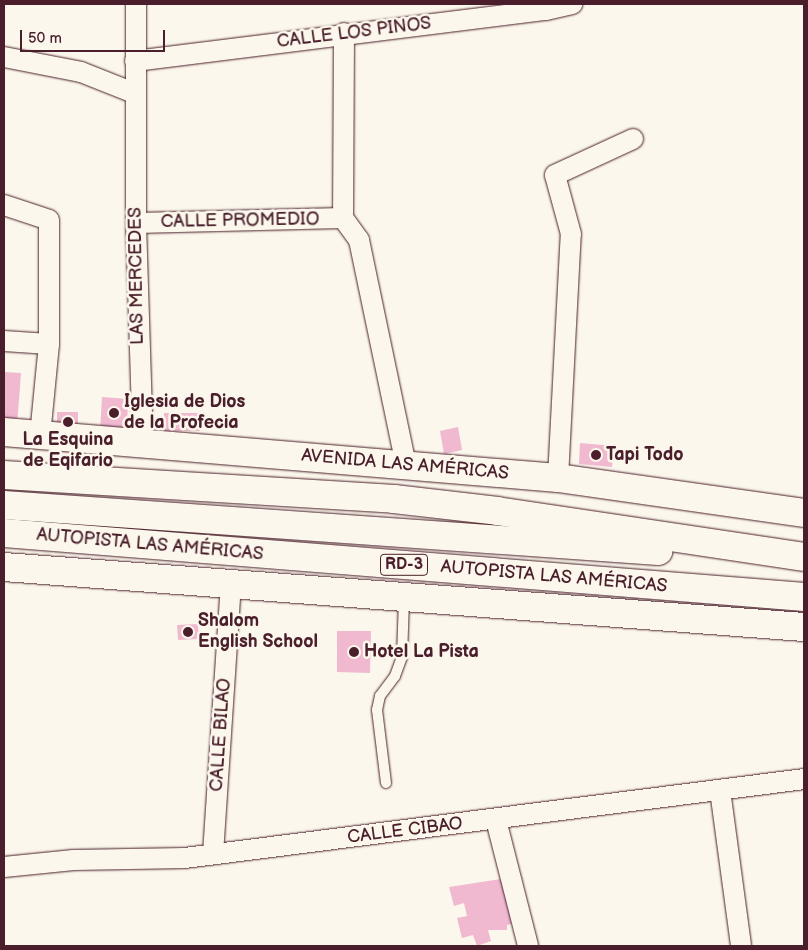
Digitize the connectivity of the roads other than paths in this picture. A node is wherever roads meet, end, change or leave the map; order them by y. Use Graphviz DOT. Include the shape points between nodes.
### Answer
graph roads {
  1 [pos="136,4"];
  2 [pos="572,4"];
  3 [pos="545,7"];
  4 [pos="344,33"];
  5 [pos="4,57"];
  6 [pos="135,61"];
  7 [pos="135,100"];
  8 [pos="633,139"];
  9 [pos="4,205"];
  10 [pos="343,218"];
  11 [pos="136,223"];
  12 [pos="4,340"];
  13 [pos="49,344"];
  14 [pos="4,432"];
  15 [pos="40,435"];
  16 [pos="143,444"];
  17 [pos="406,464"];
  18 [pos="10,474"];
  19 [pos="558,478"];
  20 [pos="4,505"];
  21 [pos="804,513"];
  22 [pos="4,533"];
  23 [pos="804,557"];
  24 [pos="804,562"];
  25 [pos="4,567"];
  26 [pos="231,585"];
  27 [pos="804,597"];
  28 [pos="404,599"];
  29 [pos="804,627"];
  30 [pos="804,779"];
  31 [pos="386,783"];
  32 [pos="720,790"];
  33 [pos="496,820"];
  34 [pos="213,854"];
  35 [pos="4,867"];
  36 [pos="528,946"];
  37 [pos="741,946"];
  1 -- 6 [label="street, LAS MERCEDES"];
  2 -- 3 [label="street, CALLE LOS PINOS"];
  3 -- 4 [label="street, CALLE LOS PINOS"];
  4 -- 6 [label="street, CALLE LOS PINOS"];
  4 -- 10 [label="street"];
  5 -- 7 [label="street" via="81,72"];
  6 -- 7 [label="street, LAS MERCEDES"];
  7 -- 11 [label="street, LAS MERCEDES"];
  8 -- 19 [label="street" via="555,175 571,234"];
  9 -- 13 [label="street" via="49,220"];
  10 -- 11 [label="street, CALLE PROMEDIO"];
  10 -- 17 [label="street" via="359,240"];
  11 -- 16 [label="street, LAS MERCEDES"];
  12 -- 13 [label="street"];
  13 -- 15 [label="street"];
  14 -- 15 [label="main road, AVENIDA LAS AMÉRICAS"];
  15 -- 16 [label="main road, AVENIDA LAS AMÉRICAS"];
  16 -- 17 [label="main road, AVENIDA LAS AMÉRICAS"];
  17 -- 19 [label="main road, AVENIDA LAS AMÉRICAS"];
  18 -- 23 [label="main road" via="394,499 497,511"];
  19 -- 21 [label="main road, AVENIDA LAS AMÉRICAS"];
  20 -- 24 [label="main road, AUTOPISTA LAS AMÉRICAS / RD-3"];
  22 -- 27 [label="main road, AUTOPISTA LAS AMÉRICAS / RD-3"];
  25 -- 26 [label="main road"];
  26 -- 28 [label="main road"];
  26 -- 34 [label="street, CALLE BILAO"];
  28 -- 29 [label="main road"];
  28 -- 31 [label="lane" via="402,657 396,676 380,696 377,710"];
  30 -- 32 [label="street, CALLE CIBAO"];
  32 -- 33 [label="street, CALLE CIBAO"];
  32 -- 37 [label="street"];
  33 -- 34 [label="street, CALLE CIBAO"];
  33 -- 36 [label="street"];
  34 -- 35 [label="street, CALLE CIBAO"];
}
